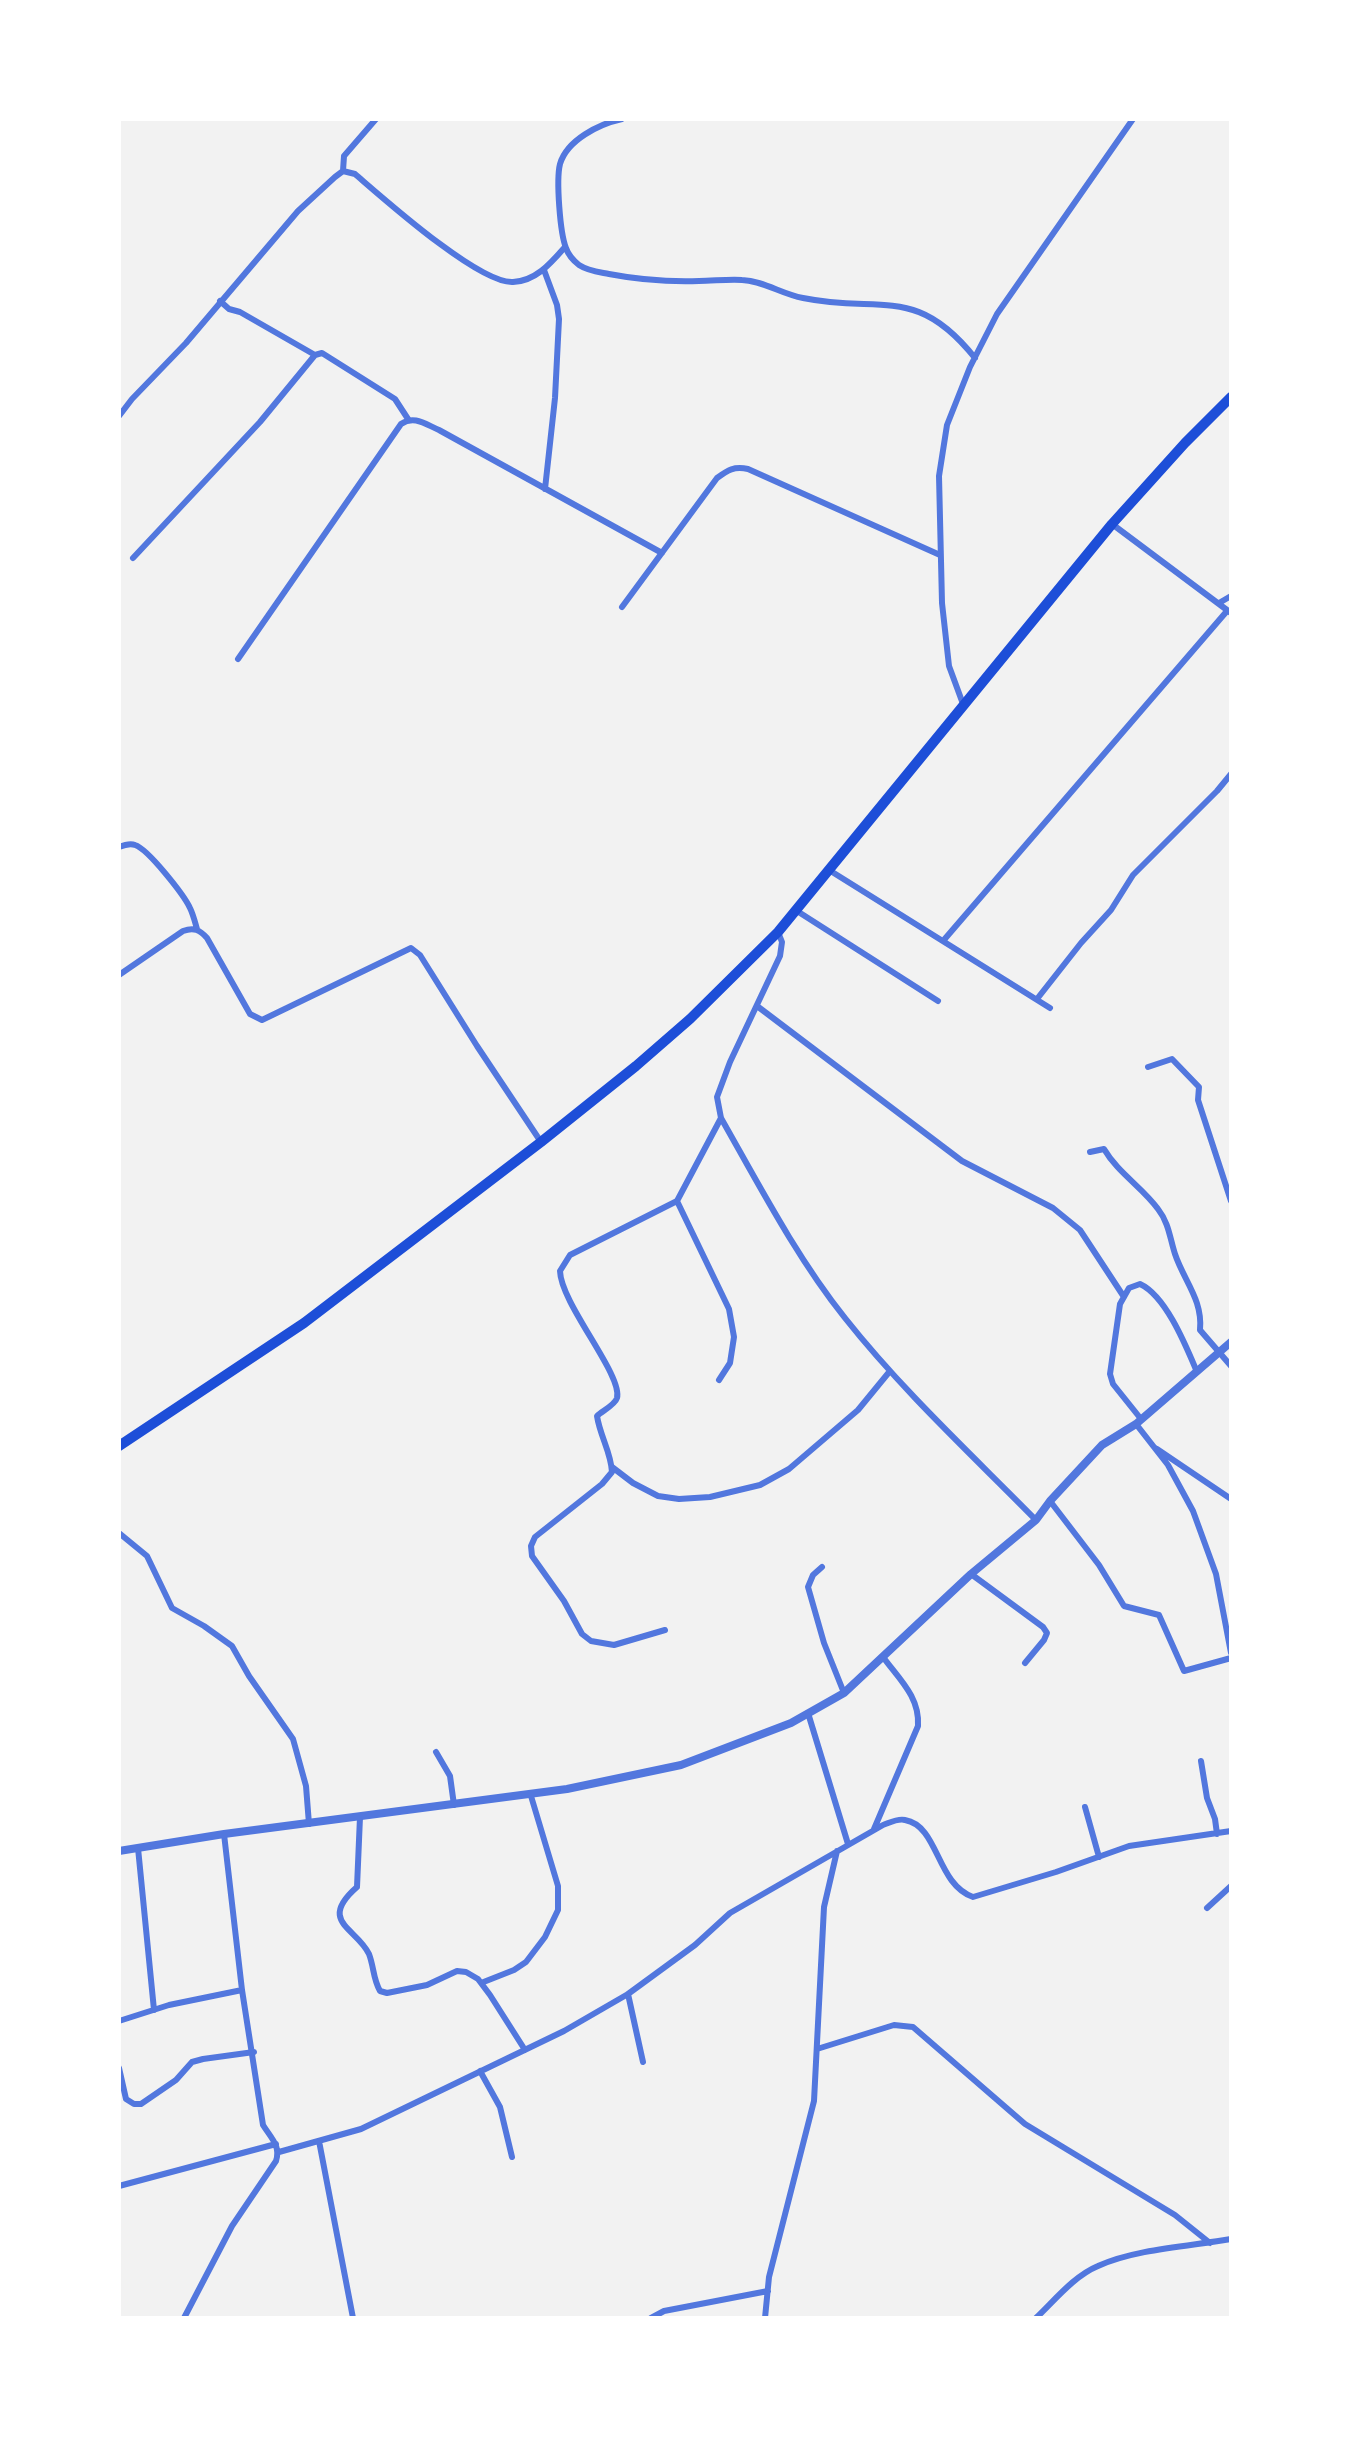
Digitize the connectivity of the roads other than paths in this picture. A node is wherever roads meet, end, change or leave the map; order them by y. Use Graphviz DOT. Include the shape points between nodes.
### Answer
graph roads {
  1 [pos="376,119"];
  2 [pos="622,119"];
  3 [pos="1133,119"];
  4 [pos="343,172"];
  5 [pos="565,247"];
  6 [pos="544,270"];
  7 [pos="220,301"];
  8 [pos="315,355"];
  9 [pos="975,358"];
  10 [pos="1231,397"];
  11 [pos="119,416"];
  12 [pos="408,419"];
  13 [pos="545,489"];
  14 [pos="1112,523"];
  15 [pos="662,553"];
  16 [pos="940,555"];
  17 [pos="133,558"];
  18 [pos="1231,596"];
  19 [pos="1219,603"];
  20 [pos="622,607"];
  21 [pos="1229,612"];
  22 [pos="238,659"];
  23 [pos="963,704"];
  24 [pos="1231,774"];
  25 [pos="119,847"];
  26 [pos="829,870"];
  27 [pos="797,911"];
  28 [pos="197,929"];
  29 [pos="778,932"];
  30 [pos="943,941"];
  31 [pos="119,975"];
  32 [pos="1037,999"];
  33 [pos="938,1001"];
  34 [pos="757,1006"];
  35 [pos="1050,1007"];
  36 [pos="1148,1067"];
  37 [pos="721,1118"];
  38 [pos="541,1142"];
  39 [pos="1090,1152"];
  40 [pos="677,1201"];
  41 [pos="1231,1201"];
  42 [pos="1124,1297"];
  43 [pos="1231,1342"];
  44 [pos="1219,1354"];
  45 [pos="1231,1366"];
  46 [pos="890,1371"];
  47 [pos="1197,1372"];
  48 [pos="719,1380"];
  49 [pos="1139,1422"];
  50 [pos="119,1446"];
  51 [pos="1153,1446"];
  52 [pos="612,1467"];
  53 [pos="1231,1499"];
  54 [pos="1050,1502"];
  55 [pos="1036,1520"];
  56 [pos="119,1533"];
  57 [pos="822,1567"];
  58 [pos="971,1574"];
  59 [pos="665,1630"];
  60 [pos="1231,1653"];
  61 [pos="883,1657"];
  62 [pos="1231,1658"];
  63 [pos="1025,1663"];
  64 [pos="844,1693"];
  65 [pos="808,1713"];
  66 [pos="436,1752"];
  67 [pos="1201,1761"];
  68 [pos="531,1796"];
  69 [pos="454,1805"];
  70 [pos="1085,1807"];
  71 [pos="360,1817"];
  72 [pos="309,1824"];
  73 [pos="874,1829"];
  74 [pos="1231,1831"];
  75 [pos="224,1834"];
  76 [pos="1217,1835"];
  77 [pos="848,1844"];
  78 [pos="138,1848"];
  79 [pos="837,1850"];
  80 [pos="119,1851"];
  81 [pos="1099,1857"];
  82 [pos="1231,1886"];
  83 [pos="1207,1908"];
  84 [pos="481,1983"];
  85 [pos="242,1990"];
  86 [pos="628,1994"];
  87 [pos="154,2010"];
  88 [pos="119,2021"];
  89 [pos="817,2049"];
  90 [pos="525,2050"];
  91 [pos="254,2052"];
  92 [pos="643,2062"];
  93 [pos="119,2068"];
  94 [pos="480,2071"];
  95 [pos="319,2141"];
  96 [pos="276,2144"];
  97 [pos="279,2152"];
  98 [pos="512,2157"];
  99 [pos="119,2186"];
  100 [pos="1231,2239"];
  101 [pos="1210,2243"];
  102 [pos="768,2291"];
  103 [pos="184,2318"];
  104 [pos="353,2318"];
  105 [pos="651,2318"];
  106 [pos="765,2318"];
  107 [pos="1036,2318"];
  1 -- 4 [label="street" via="344,156"];
  2 -- 5 [label="street" via="590,132 562,158 557,181"];
  3 -- 9 [label="street" via="997,314"];
  4 -- 6 [label="street" via="355,174 438,244 498,280 513,282"];
  4 -- 7 [label="street" via="298,211"];
  5 -- 6 [label="street"];
  5 -- 9 [label="street" via="579,265 590,270 644,281 740,279 803,298 902,306 944,324"];
  6 -- 13 [label="street" via="559,319"];
  7 -- 8 [label="street"];
  7 -- 11 [label="street"];
  8 -- 12 [label="street" via="322,353 395,399"];
  8 -- 17 [label="street" via="260,422"];
  9 -- 16 [label="street" via="947,425 939,476"];
  10 -- 14 [label="main road"];
  12 -- 13 [label="street" via="439,430"];
  12 -- 22 [label="street"];
  13 -- 15 [label="street"];
  14 -- 19 [label="street"];
  14 -- 23 [label="main road"];
  15 -- 16 [label="street" via="717,478 739,467"];
  15 -- 20 [label="street"];
  16 -- 23 [label="street" via="949,666"];
  18 -- 19 [label="street"];
  19 -- 21 [label="street"];
  21 -- 30 [label="street"];
  23 -- 26 [label="main road"];
  24 -- 32 [label="street" via="1133,875"];
  25 -- 28 [label="street" via="136,845 145,851 180,891"];
  26 -- 27 [label="main road"];
  26 -- 30 [label="street"];
  27 -- 29 [label="main road"];
  27 -- 33 [label="street"];
  28 -- 31 [label="street" via="183,931"];
  28 -- 38 [label="street" via="207,938 250,1014 262,1020 406,949 416,951"];
  29 -- 34 [label="street" via="780,956"];
  29 -- 38 [label="main road" via="690,1019"];
  30 -- 32 [label="street"];
  32 -- 35 [label="street"];
  34 -- 37 [label="street" via="717,1097"];
  34 -- 42 [label="street" via="962,1161 1065,1217 1087,1240"];
  36 -- 41 [label="street" via="1172,1059 1199,1087 1198,1100"];
  37 -- 40 [label="street"];
  37 -- 46 [label="street" via="809,1267"];
  38 -- 50 [label="main road" via="304,1323"];
  39 -- 44 [label="street" via="1104,1149 1159,1210 1196,1296 1200,1330"];
  40 -- 48 [label="street" via="729,1309 734,1337 730,1363"];
  40 -- 52 [label="street" via="570,1255 560,1271 564,1291 612,1376 617,1394 614,1403 597,1416"];
  42 -- 47 [label="street" via="1140,1284 1149,1288 1180,1331"];
  42 -- 49 [label="street" via="1110,1374"];
  43 -- 44 [label="street"];
  44 -- 45 [label="street"];
  44 -- 47 [label="street"];
  46 -- 52 [label="street" via="858,1410 789,1469 760,1485 679,1499 658,1496"];
  46 -- 55 [label="street"];
  47 -- 49 [label="street"];
  49 -- 51 [label="street"];
  49 -- 54 [label="street" via="1102,1446"];
  51 -- 53 [label="street"];
  51 -- 60 [label="street" via="1193,1511 1216,1574"];
  52 -- 59 [label="street" via="602,1484 535,1537 532,1556 591,1641 614,1645"];
  54 -- 55 [label="street"];
  54 -- 62 [label="street" via="1124,1606 1159,1615 1184,1671"];
  55 -- 58 [label="street"];
  56 -- 72 [label="street" via="147,1556 172,1608 232,1646 293,1740 306,1786"];
  57 -- 64 [label="street" via="808,1587"];
  58 -- 61 [label="street"];
  58 -- 63 [label="street" via="1044,1627 1044,1640"];
  61 -- 64 [label="street"];
  61 -- 73 [label="street" via="915,1699 919,1712 914,1739"];
  64 -- 65 [label="street"];
  65 -- 68 [label="street" via="681,1765"];
  65 -- 77 [label="street"];
  66 -- 69 [label="street" via="450,1776"];
  67 -- 76 [label="street"];
  68 -- 69 [label="street"];
  68 -- 84 [label="street" via="558,1886 558,1910 526,1962"];
  69 -- 71 [label="street"];
  70 -- 81 [label="street"];
  71 -- 72 [label="street"];
  71 -- 84 [label="street" via="357,1887 342,1903 341,1914 344,1926 370,1956 380,1991 427,1984 457,1971"];
  72 -- 75 [label="street"];
  73 -- 77 [label="street"];
  73 -- 81 [label="street" via="902,1819 918,1824 952,1884 973,1897"];
  74 -- 76 [label="street"];
  75 -- 78 [label="street"];
  75 -- 85 [label="street"];
  76 -- 81 [label="street" via="1129,1846"];
  77 -- 79 [label="street"];
  78 -- 80 [label="street"];
  78 -- 87 [label="street"];
  79 -- 86 [label="street" via="730,1913"];
  79 -- 89 [label="street" via="824,1907"];
  82 -- 83 [label="street"];
  84 -- 90 [label="street"];
  85 -- 87 [label="street"];
  85 -- 91 [label="street"];
  86 -- 90 [label="street"];
  86 -- 92 [label="street"];
  87 -- 88 [label="street"];
  89 -- 101 [label="street" via="894,2025 913,2027 1025,2124 1175,2215"];
  89 -- 102 [label="street" via="814,2101"];
  90 -- 94 [label="street"];
  91 -- 93 [label="street" via="192,2062 176,2080 141,2104 126,2099"];
  91 -- 96 [label="street" via="263,2125"];
  94 -- 95 [label="street" via="361,2129"];
  94 -- 98 [label="street" via="500,2107"];
  95 -- 97 [label="street"];
  95 -- 104 [label="street"];
  96 -- 97 [label="street"];
  96 -- 99 [label="street"];
  97 -- 103 [label="street" via="232,2226"];
  100 -- 101 [label="street"];
  101 -- 107 [label="street" via="1124,2256 1096,2266"];
  102 -- 105 [label="street" via="664,2311"];
  102 -- 106 [label="street"];
}
